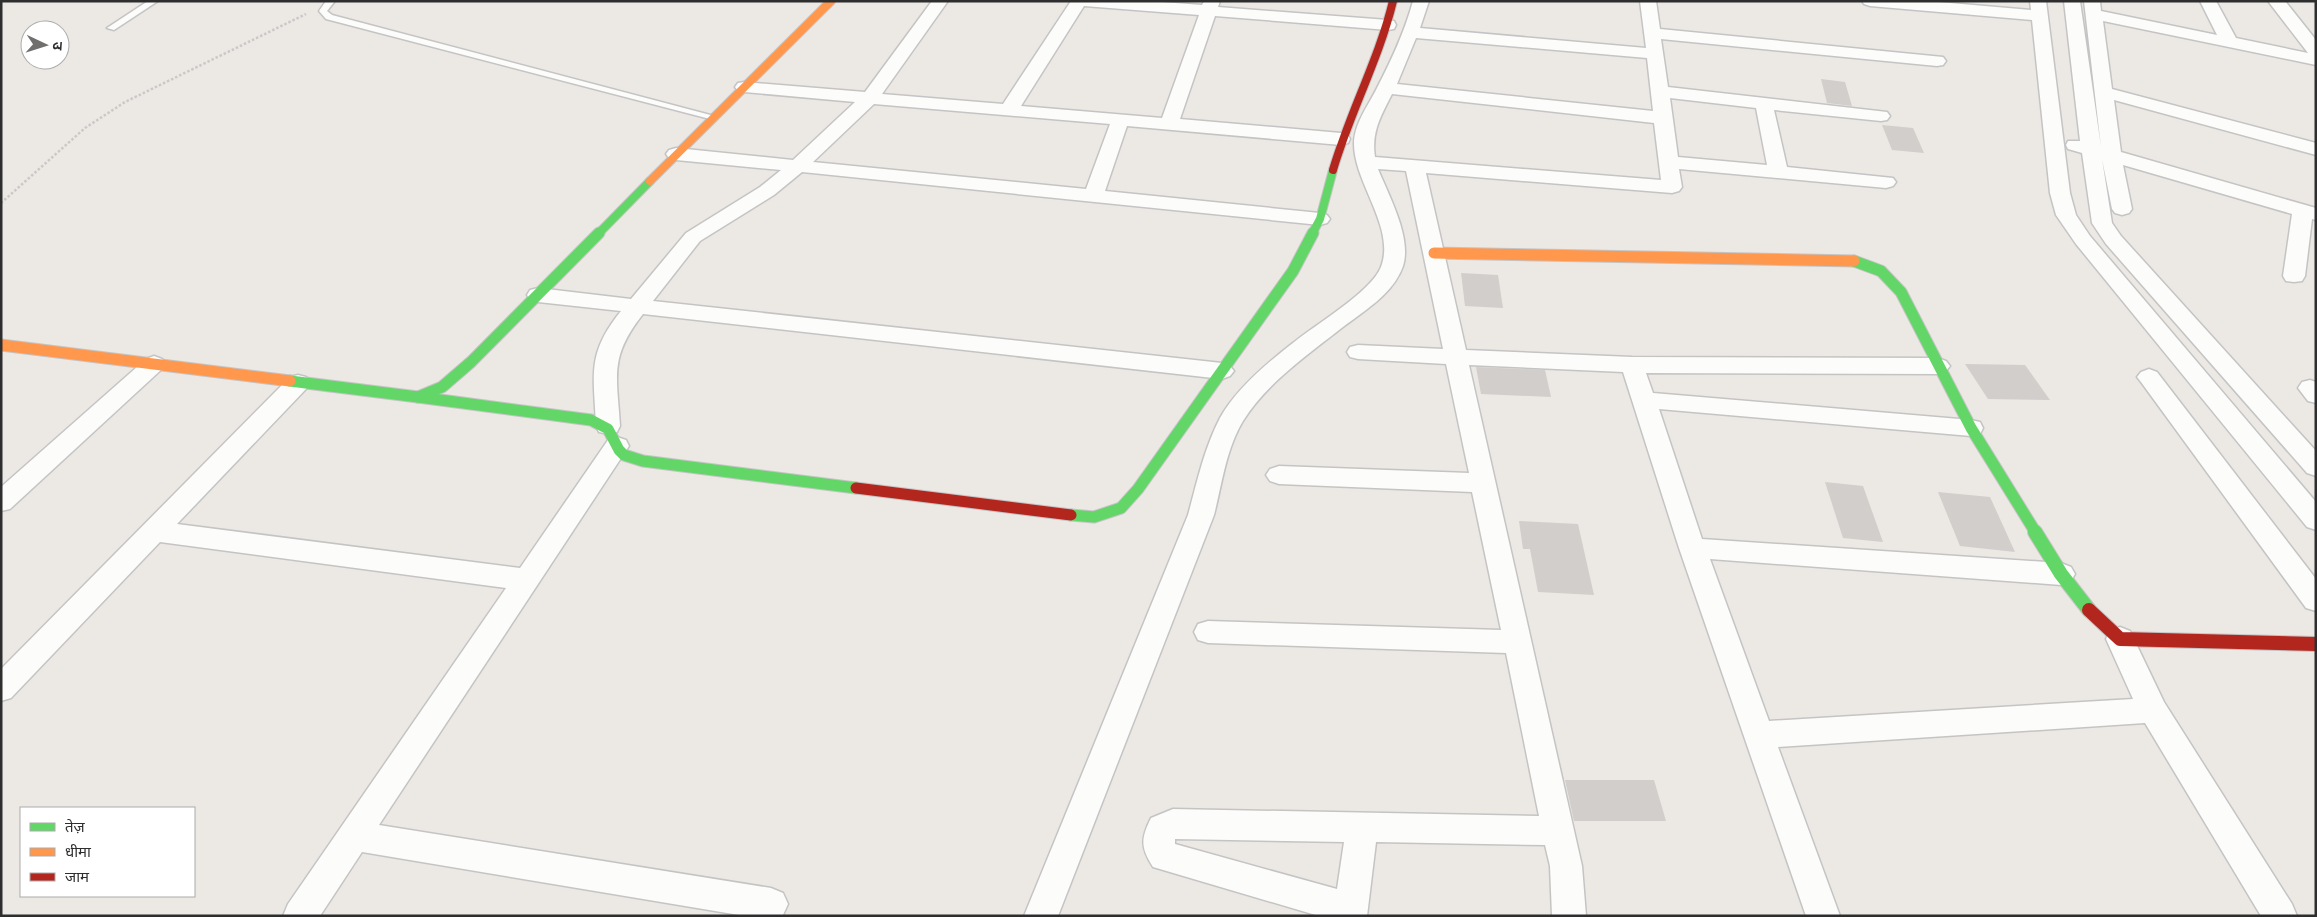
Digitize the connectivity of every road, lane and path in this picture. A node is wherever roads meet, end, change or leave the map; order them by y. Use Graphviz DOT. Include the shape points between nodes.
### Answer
graph roads {
  1 [pos="154,1"];
  2 [pos="831,1"];
  3 [pos="940,1"];
  4 [pos="1079,1"];
  5 [pos="1085,1"];
  6 [pos="1393,1"];
  7 [pos="1420,1"];
  8 [pos="1648,1"];
  9 [pos="1870,1"];
  10 [pos="2072,1"];
  11 [pos="2208,1"];
  12 [pos="2276,1"];
  13 [pos="329,3"];
  14 [pos="1211,6"];
  15 [pos="2093,8"];
  16 [pos="2039,9"];
  17 [pos="1388,25"];
  18 [pos="111,28"];
  19 [pos="1410,32"];
  20 [pos="1653,33"];
  21 [pos="2230,43"];
  22 [pos="2316,52"];
  23 [pos="1655,54"];
  24 [pos="2316,60"];
  25 [pos="1937,61"];
  26 [pos="744,87"];
  27 [pos="1386,88"];
  28 [pos="1660,92"];
  29 [pos="2104,92"];
  30 [pos="870,98"];
  31 [pos="1764,103"];
  32 [pos="1008,111"];
  33 [pos="1881,116"];
  34 [pos="713,117"];
  35 [pos="1663,118"];
  36 [pos="1120,120"];
  37 [pos="1169,124"];
  38 [pos="1341,139"];
  39 [pos="2053,139"];
  40 [pos="2089,148"];
  41 [pos="2316,149"];
  42 [pos="676,154"];
  43 [pos="2112,155"];
  44 [pos="1366,162"];
  45 [pos="1669,162"];
  46 [pos="798,166"];
  47 [pos="1414,166"];
  48 [pos="1778,172"];
  49 [pos="1886,182"];
  50 [pos="1093,196"];
  51 [pos="1,203"];
  52 [pos="2122,209"];
  53 [pos="2310,212"];
  54 [pos="1320,219"];
  55 [pos="1434,253"];
  56 [pos="2294,276"];
  57 [pos="538,294"];
  58 [pos="637,306"];
  59 [pos="1,345"];
  60 [pos="1358,352"];
  61 [pos="1456,355"];
  62 [pos="154,364"];
  63 [pos="1632,365"];
  64 [pos="1938,366"];
  65 [pos="1222,371"];
  66 [pos="2148,377"];
  67 [pos="298,383"];
  68 [pos="418,397"];
  69 [pos="1644,400"];
  70 [pos="1971,428"];
  71 [pos="613,436"];
  72 [pos="2316,467"];
  73 [pos="1279,476"];
  74 [pos="1483,482"];
  75 [pos="1,502"];
  76 [pos="2316,520"];
  77 [pos="155,531"];
  78 [pos="1692,548"];
  79 [pos="2061,574"];
  80 [pos="527,580"];
  81 [pos="2316,600"];
  82 [pos="1208,632"];
  83 [pos="2120,639"];
  84 [pos="1517,642"];
  85 [pos="2316,644"];
  86 [pos="1,688"];
  87 [pos="2154,710"];
  88 [pos="1759,735"];
  89 [pos="1362,828"];
  90 [pos="1558,831"];
  91 [pos="354,836"];
  92 [pos="771,904"];
  93 [pos="1350,912"];
  94 [pos="300,916"];
  95 [pos="1042,916"];
  96 [pos="1569,916"];
  97 [pos="1824,916"];
  98 [pos="2280,916"];
  1 -- 18 [label="lane"];
  2 -- 26 [label="street"];
  3 -- 30 [label="street"];
  4 -- 32 [label="street"];
  5 -- 14 [label="street"];
  6 -- 17 [label="street"];
  7 -- 19 [label="street" via="1418,16"];
  8 -- 20 [label="street"];
  9 -- 16 [label="street"];
  10 -- 40 [label="street"];
  11 -- 21 [label="street"];
  12 -- 22 [label="street"];
  13 -- 34 [label="lane" via="323,11 329,17"];
  13 -- 51 [label="path" via="125,102 85,128"];
  14 -- 17 [label="street"];
  14 -- 37 [label="street"];
  15 -- 21 [label="street"];
  15 -- 29 [label="street"];
  16 -- 39 [label="street"];
  17 -- 38 [label="street"];
  19 -- 23 [label="street"];
  19 -- 27 [label="street"];
  20 -- 23 [label="street"];
  20 -- 25 [label="street"];
  21 -- 24 [label="street"];
  23 -- 28 [label="street"];
  26 -- 30 [label="street"];
  26 -- 34 [label="street"];
  27 -- 35 [label="street"];
  27 -- 44 [label="street" via="1366,126 1363,143"];
  28 -- 31 [label="street"];
  28 -- 35 [label="street"];
  29 -- 41 [label="street"];
  29 -- 43 [label="street"];
  30 -- 32 [label="street"];
  30 -- 46 [label="street"];
  31 -- 33 [label="street"];
  31 -- 48 [label="street"];
  32 -- 36 [label="street"];
  34 -- 42 [label="street"];
  35 -- 45 [label="street"];
  36 -- 37 [label="street"];
  36 -- 50 [label="street"];
  37 -- 38 [label="street"];
  38 -- 54 [label="street"];
  39 -- 40 [label="street"];
  39 -- 76 [label="street" via="2066,214 2084,240"];
  40 -- 43 [label="street"];
  40 -- 72 [label="street" via="2102,223 2113,240"];
  42 -- 46 [label="street"];
  42 -- 57 [label="street"];
  43 -- 52 [label="street"];
  43 -- 53 [label="street"];
  44 -- 47 [label="street"];
  44 -- 95 [label="street" via="1395,240 1392,266 1379,288 1293,355 1253,392 1232,419 1216,456 1201,515"];
  45 -- 47 [label="street" via="1672,187"];
  45 -- 48 [label="street"];
  46 -- 50 [label="street"];
  46 -- 58 [label="street" via="756,199 693,236"];
  47 -- 55 [label="street"];
  48 -- 49 [label="street"];
  50 -- 54 [label="street"];
  53 -- 56 [label="street"];
  54 -- 65 [label="street" via="1293,271"];
  55 -- 61 [label="street"];
  55 -- 64 [label="street" via="1853,261 1876,266 1891,277 1901,292"];
  57 -- 58 [label="street"];
  57 -- 68 [label="street" via="471,362 442,386"];
  58 -- 65 [label="street"];
  58 -- 71 [label="street" via="617,332 606,357"];
  59 -- 62 [label="street"];
  60 -- 61 [label="street"];
  61 -- 63 [label="street"];
  61 -- 74 [label="street"];
  62 -- 67 [label="street"];
  62 -- 75 [label="street"];
  63 -- 64 [label="street"];
  63 -- 69 [label="street"];
  64 -- 70 [label="street"];
  65 -- 71 [label="street" via="1138,489 1121,508 1094,517 643,461 625,456"];
  66 -- 81 [label="street"];
  67 -- 68 [label="street"];
  67 -- 77 [label="street"];
  68 -- 71 [label="street" via="591,420"];
  69 -- 70 [label="street"];
  69 -- 78 [label="street"];
  70 -- 79 [label="street"];
  71 -- 80 [label="street"];
  73 -- 74 [label="street"];
  74 -- 84 [label="street"];
  77 -- 80 [label="street"];
  77 -- 86 [label="street"];
  78 -- 79 [label="street"];
  78 -- 88 [label="street"];
  79 -- 83 [label="street" via="2090,612"];
  80 -- 91 [label="street"];
  82 -- 84 [label="street"];
  83 -- 85 [label="street"];
  83 -- 87 [label="street"];
  84 -- 90 [label="street"];
  87 -- 88 [label="street"];
  87 -- 98 [label="street"];
  88 -- 97 [label="street"];
  89 -- 90 [label="street"];
  89 -- 93 [label="street"];
  89 -- 93 [label="street" via="1173,824 1162,828 1158,836 1160,850 1165,856"];
  90 -- 96 [label="street" via="1566,866"];
  91 -- 92 [label="street"];
  91 -- 94 [label="street"];
}
